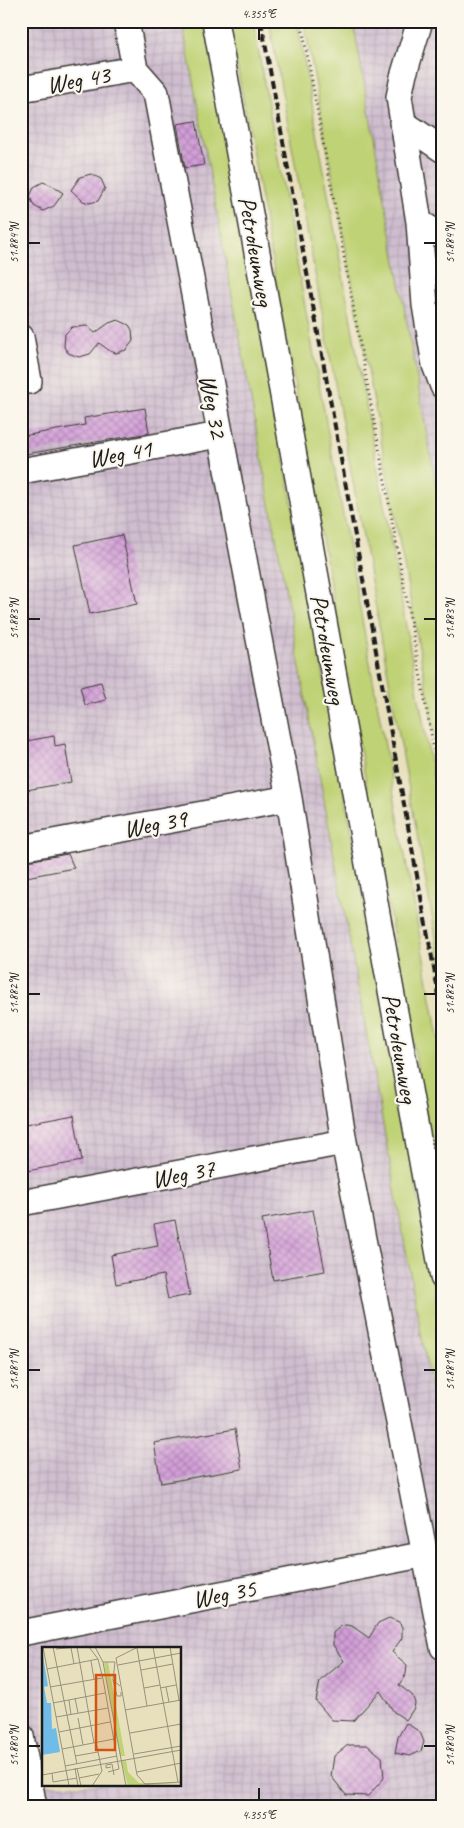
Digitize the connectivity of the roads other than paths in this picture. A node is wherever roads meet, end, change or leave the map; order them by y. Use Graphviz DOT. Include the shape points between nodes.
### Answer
graph roads {
  1 [pos="126,21"];
  2 [pos="215,21"];
  3 [pos="420,21"];
  4 [pos="135,69"];
  5 [pos="21,89"];
  6 [pos="402,122"];
  7 [pos="443,150"];
  8 [pos="419,222"];
  9 [pos="443,237"];
  10 [pos="434,311"];
  11 [pos="21,337"];
  12 [pos="29,381"];
  13 [pos="443,386"];
  14 [pos="219,435"];
  15 [pos="21,471"];
  16 [pos="289,798"];
  17 [pos="21,848"];
  18 [pos="344,1142"];
  19 [pos="21,1204"];
  20 [pos="443,1277"];
  21 [pos="426,1554"];
  22 [pos="21,1633"];
  23 [pos="443,1647"];
  24 [pos="21,1736"];
  25 [pos="34,1807"];
  1 -- 4 [label="street"];
  2 -- 20 [label="street, Petroleumweg"];
  3 -- 6 [label="street" via="399,98"];
  4 -- 5 [label="street, Weg 43"];
  4 -- 14 [label="street, Weg 32" via="156,93"];
  6 -- 7 [label="street"];
  6 -- 8 [label="street"];
  8 -- 9 [label="street"];
  8 -- 10 [label="street"];
  10 -- 13 [label="street" via="435,365"];
  11 -- 12 [label="street"];
  14 -- 15 [label="street, Weg 41"];
  14 -- 16 [label="street, Weg 32"];
  16 -- 17 [label="street, Weg 39"];
  16 -- 18 [label="street, Weg 32"];
  18 -- 19 [label="street, Weg 37"];
  18 -- 21 [label="street, Weg 32"];
  21 -- 22 [label="street, Weg 35"];
  21 -- 23 [label="street, Weg 32"];
  24 -- 25 [label="street"];
}
